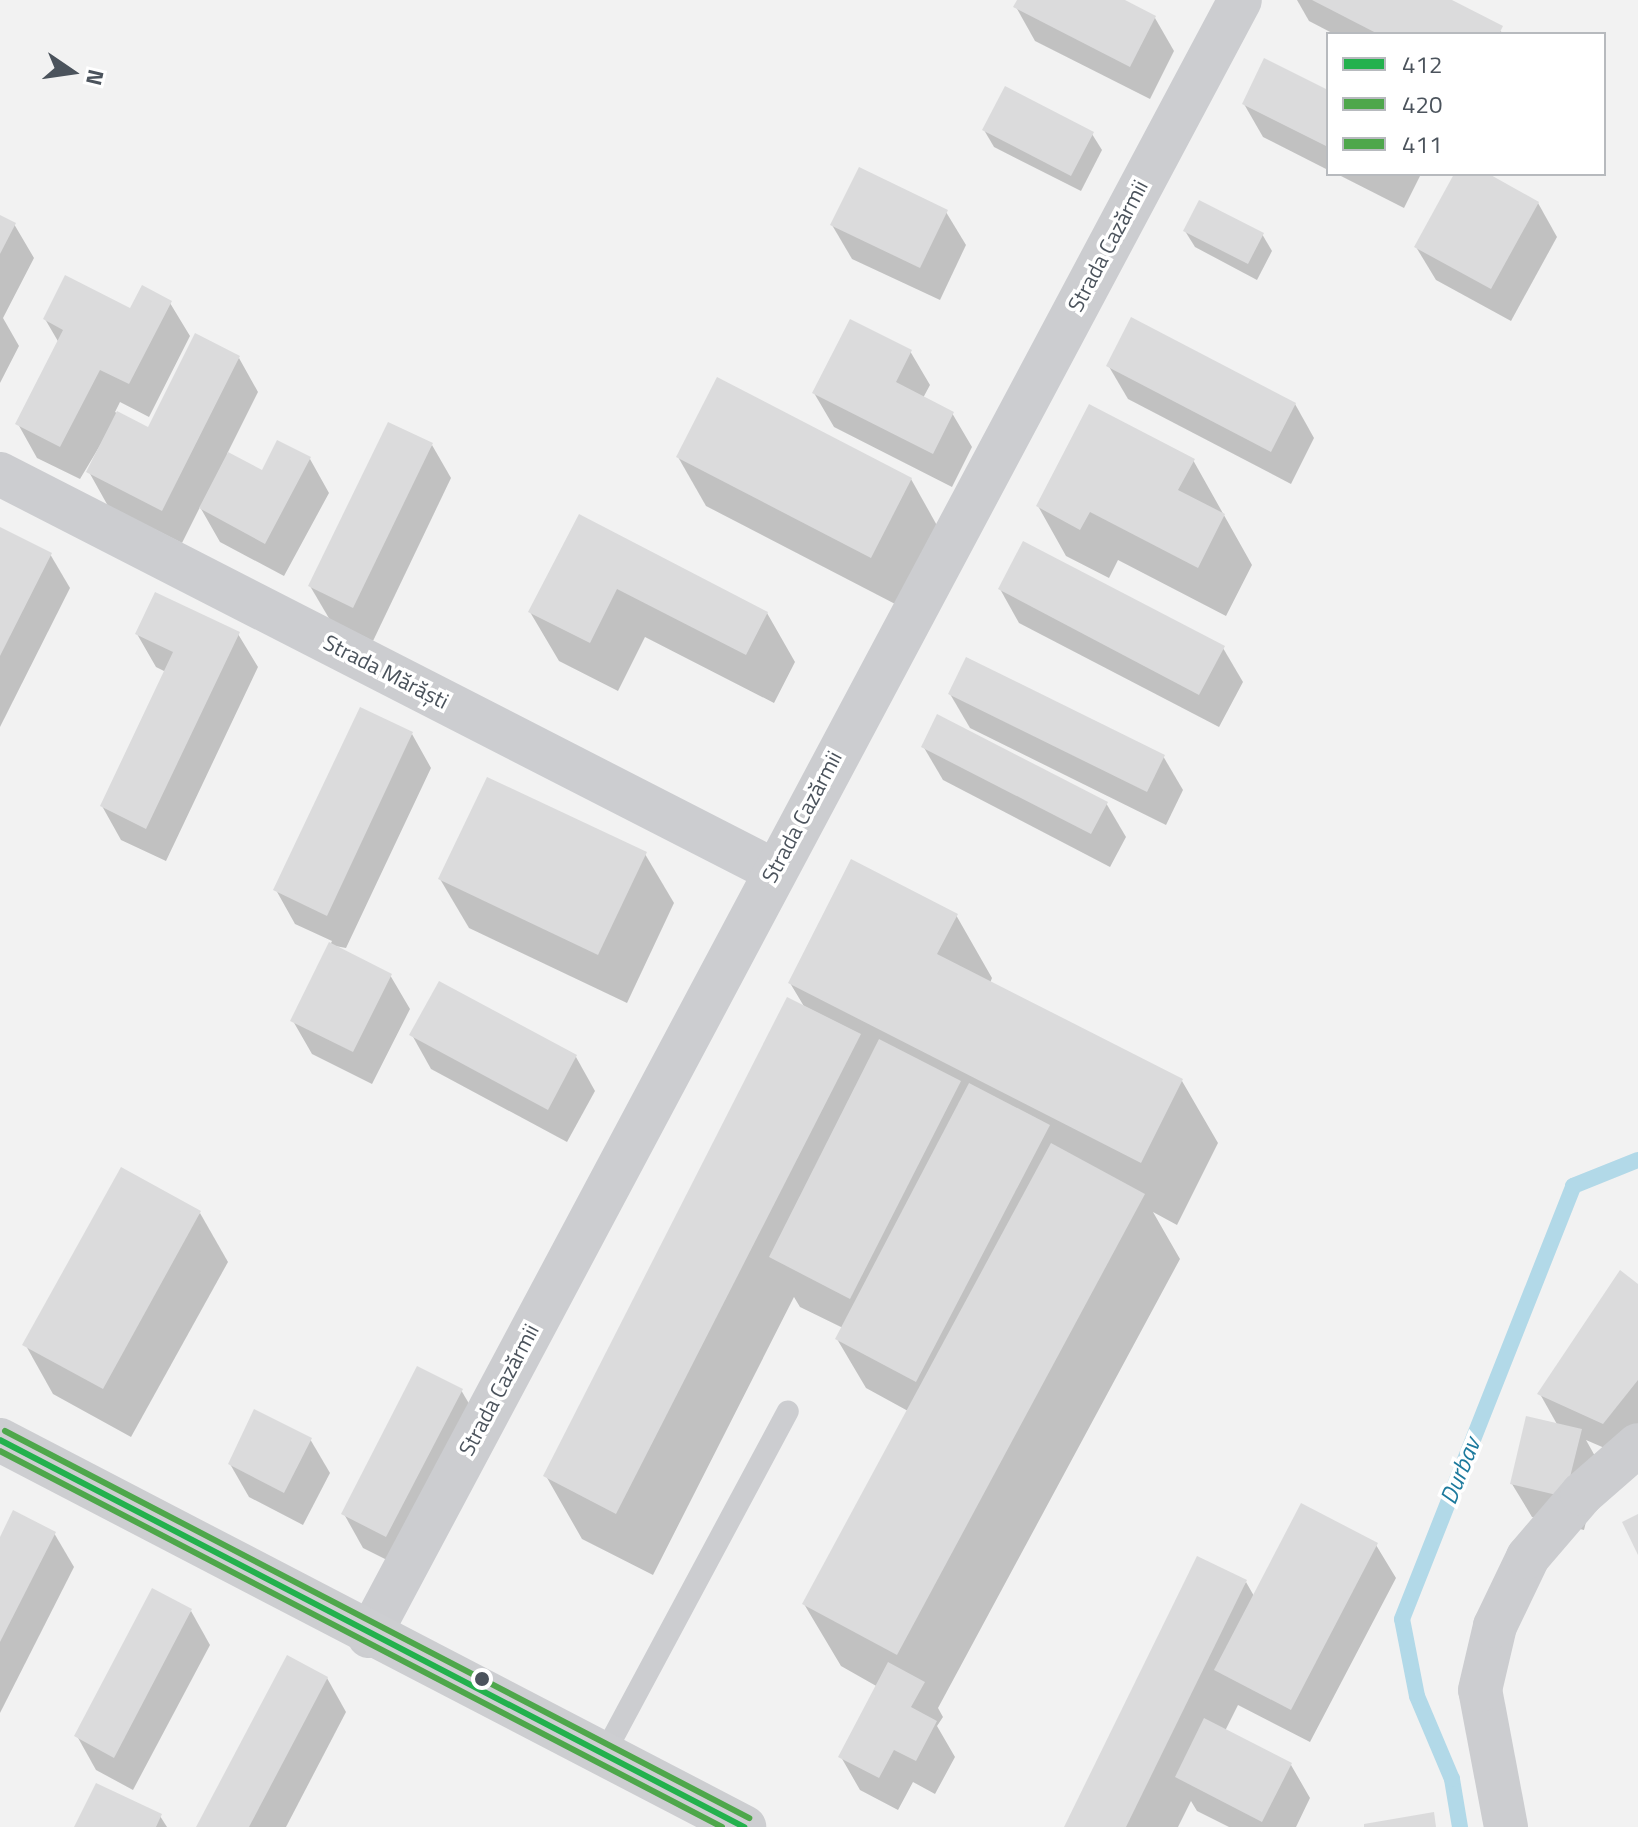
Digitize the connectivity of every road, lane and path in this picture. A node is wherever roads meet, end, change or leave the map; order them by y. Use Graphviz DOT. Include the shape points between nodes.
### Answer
graph roads {
  1 [pos="1240,0"];
  2 [pos="0,474"];
  3 [pos="773,870"];
  4 [pos="788,1411"];
  5 [pos="0,1440"];
  6 [pos="1638,1445"];
  7 [pos="369,1636"];
  8 [pos="603,1756"];
  9 [pos="744,1827"];
  10 [pos="1506,1827"];
  1 -- 3 [label="street, Strada Cazărmii"];
  2 -- 3 [label="street, Strada Mărăști"];
  3 -- 7 [label="street, Strada Cazărmii"];
  4 -- 8 [label="lane"];
  5 -- 7 [label="main road"];
  6 -- 10 [label="street" via="1582,1494 1528,1557 1495,1626 1480,1690"];
  7 -- 8 [label="main road"];
  8 -- 9 [label="main road"];
}
